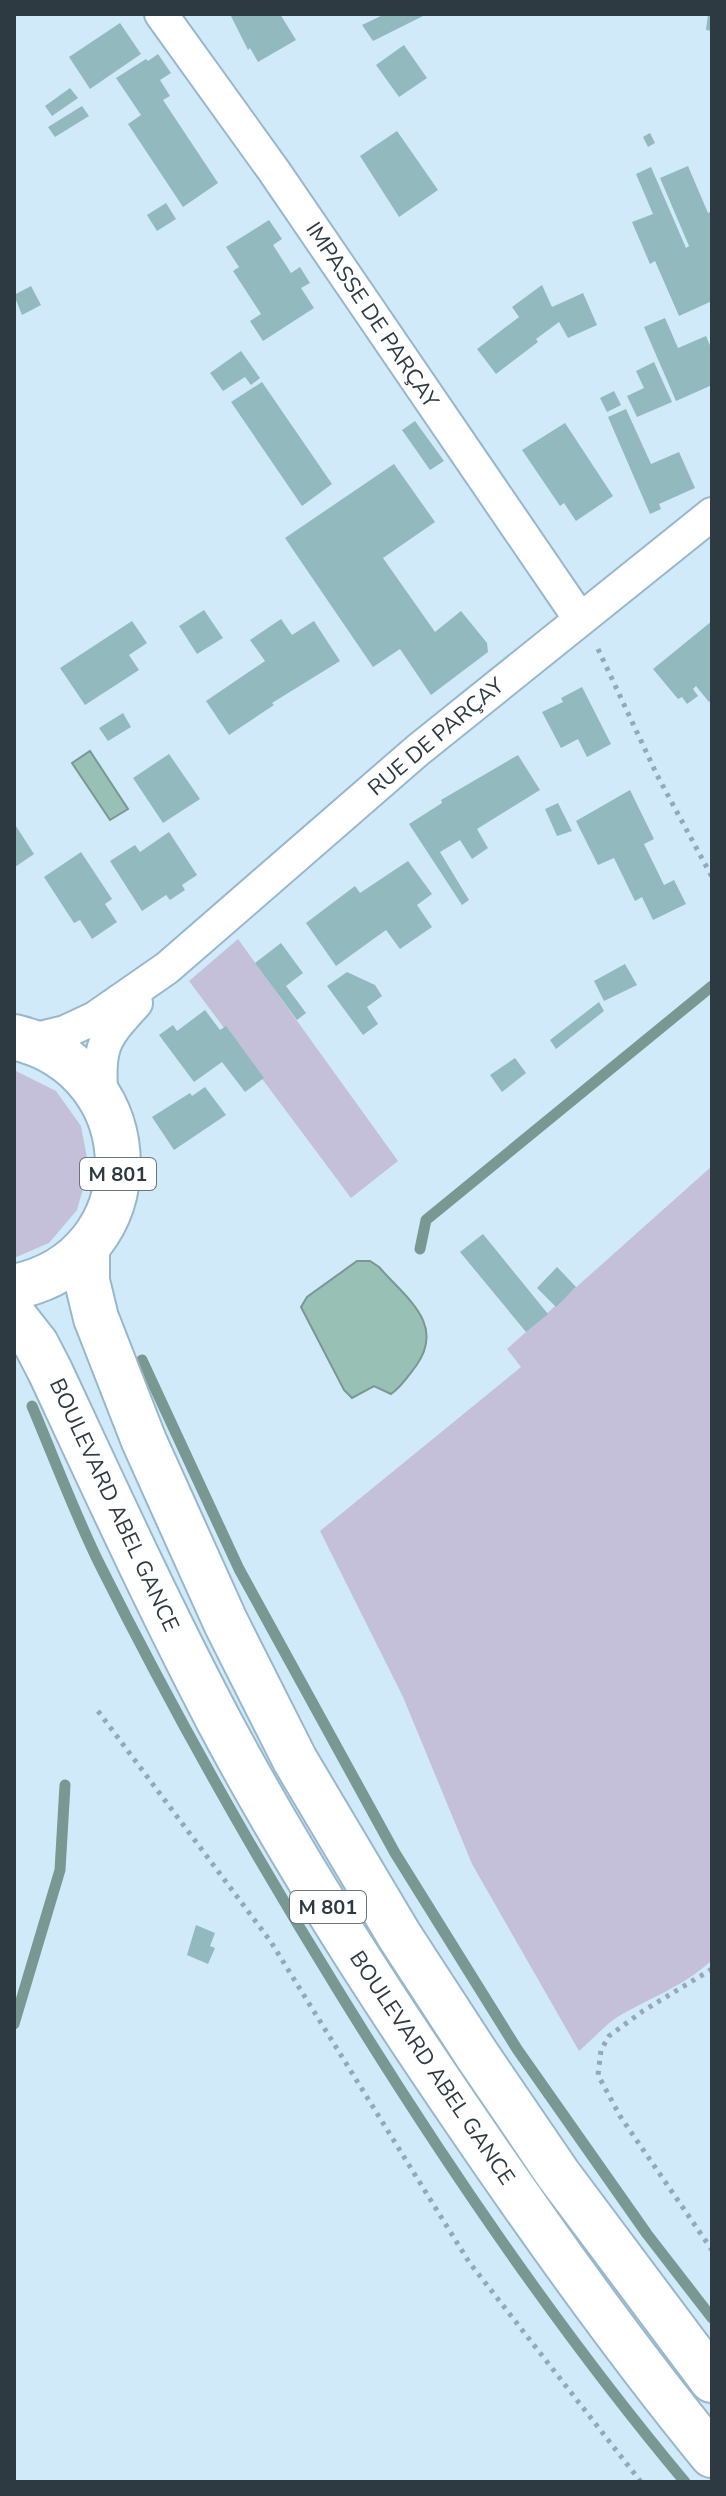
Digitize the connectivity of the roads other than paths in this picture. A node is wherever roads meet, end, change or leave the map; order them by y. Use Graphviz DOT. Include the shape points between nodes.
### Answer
graph roads {
  1 [pos="161,14"];
  2 [pos="712,514"];
  3 [pos="580,619"];
  4 [pos="167,968"];
  5 [pos="21,1039"];
  6 [pos="101,1096"];
  7 [pos="87,1247"];
  8 [pos="14,1287"];
  9 [pos="14,1316"];
  10 [pos="712,2380"];
  11 [pos="712,2455"];
  1 -- 3 [label="street, IMPASSE DE PARÇAY"];
  2 -- 3 [label="street, RUE DE PARÇAY"];
  3 -- 4 [label="street, RUE DE PARÇAY" via="418,750"];
  4 -- 5 [label="street, RUE DE PARÇAY" via="95,1018 65,1032"];
  4 -- 6 [label="street, RUE DE PARÇAY" via="109,1032 102,1051"];
  5 -- 6 [label="main road, M 801" via="70,1062"];
  6 -- 7 [label="main road, M 801" via="116,1134 118,1174 108,1213"];
  7 -- 8 [label="main road, M 801" via="50,1275"];
  7 -- 10 [label="main road, BOULEVARD ABEL GANCE / M 801" via="93,1309 139,1428 226,1623 295,1760 477,2055 558,2174"];
  9 -- 11 [label="main road, BOULEVARD ABEL GANCE / M 801" via="50,1371 221,1725 359,1959 520,2200"];
}
